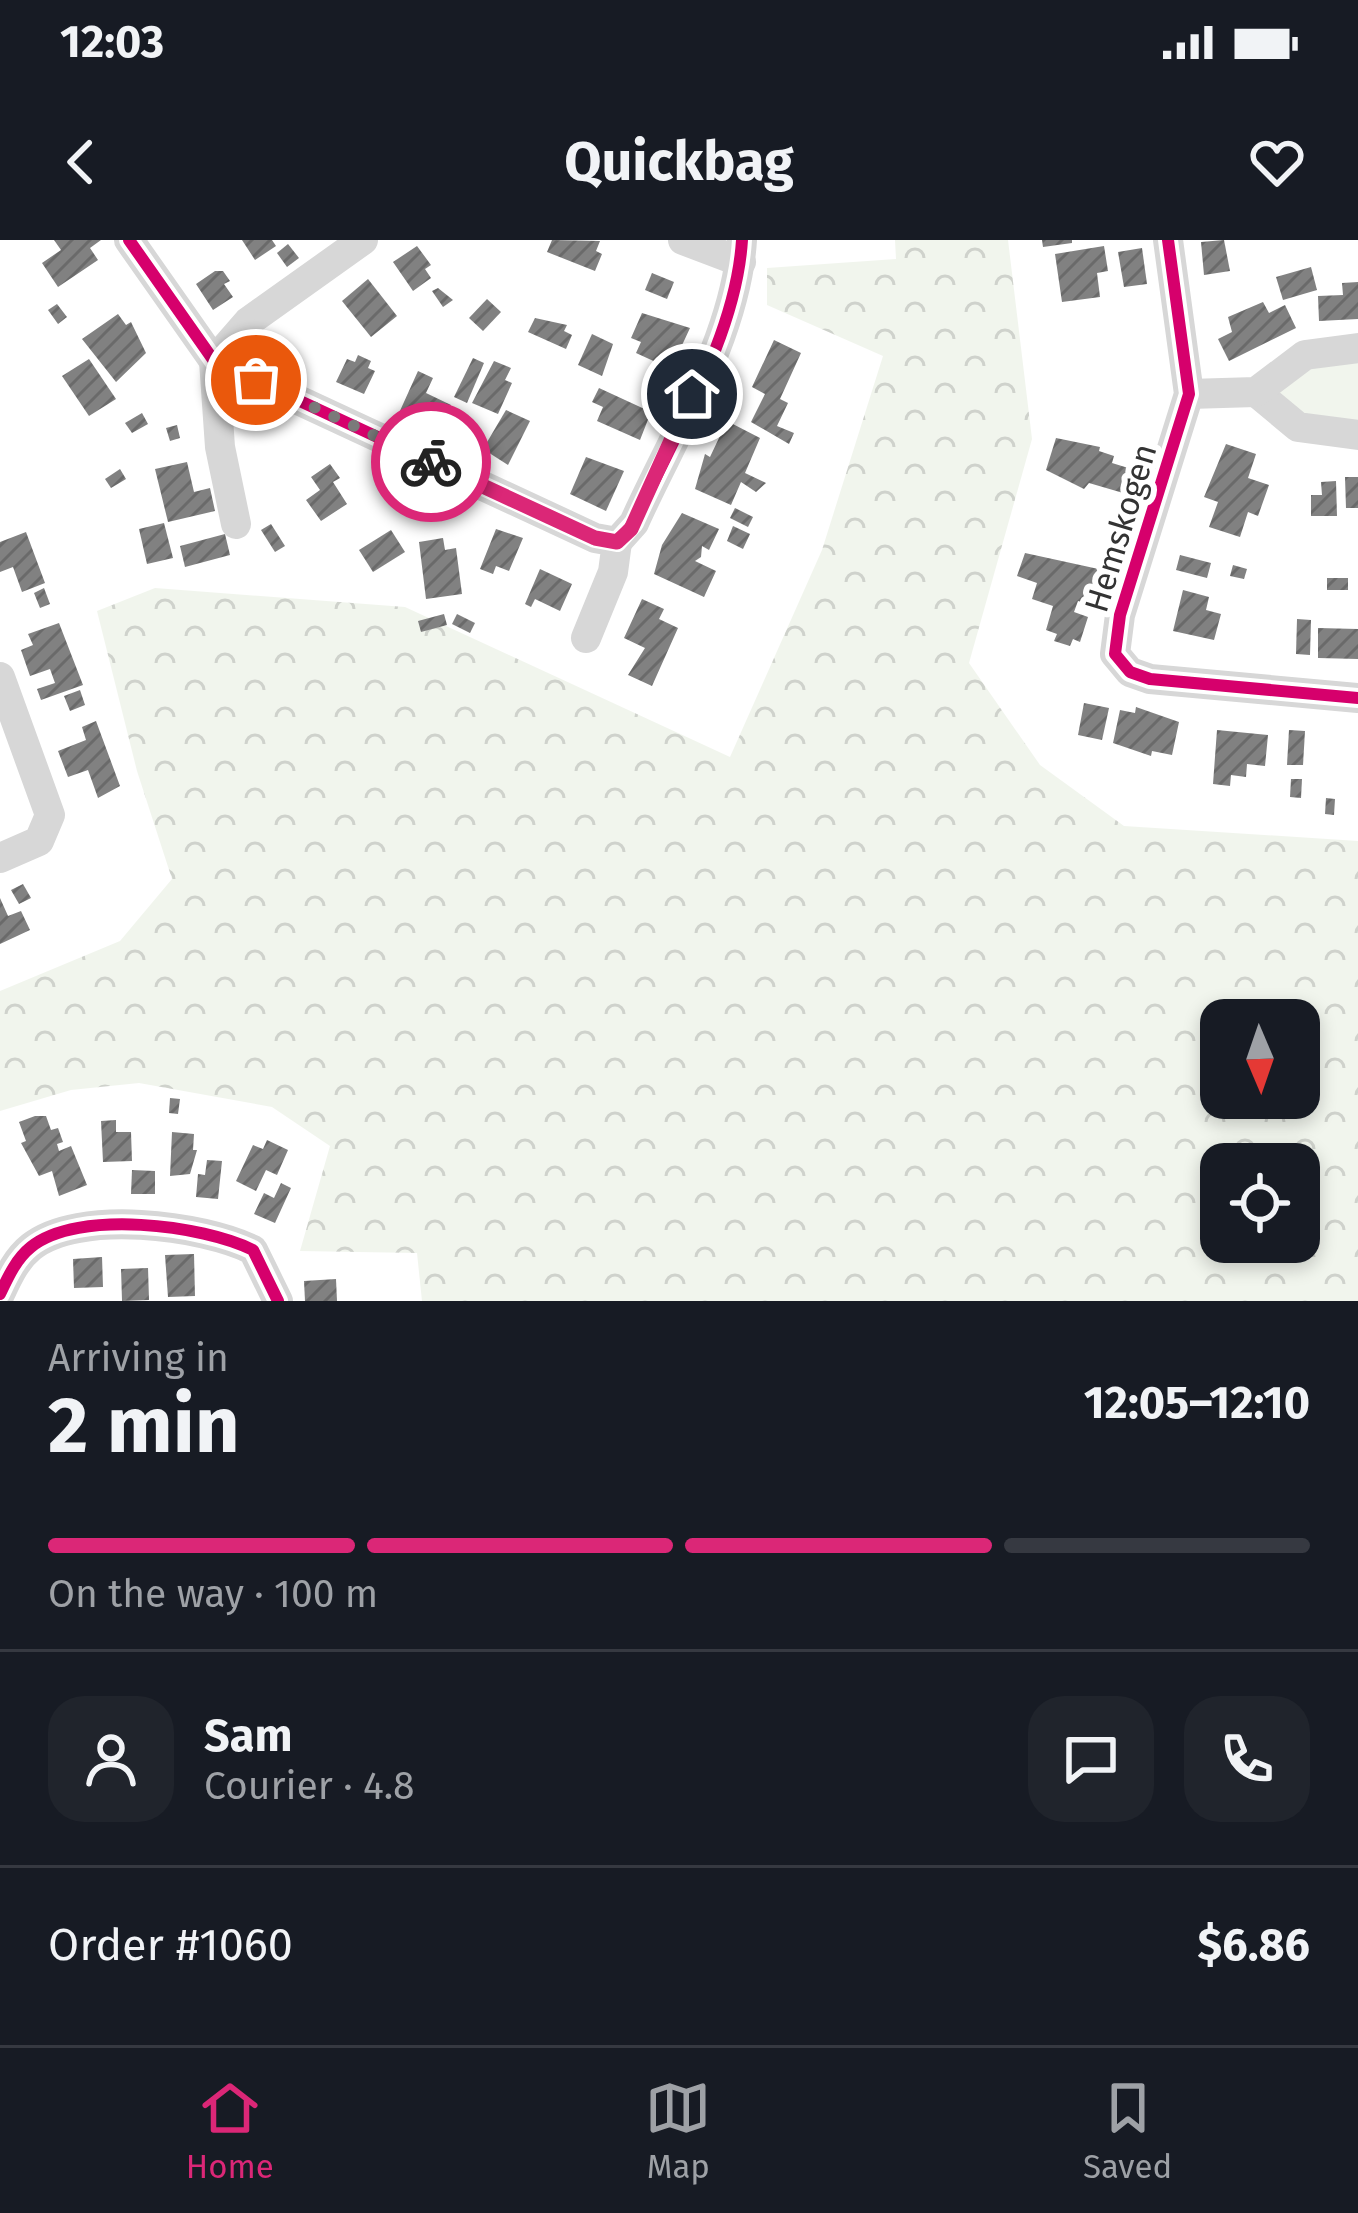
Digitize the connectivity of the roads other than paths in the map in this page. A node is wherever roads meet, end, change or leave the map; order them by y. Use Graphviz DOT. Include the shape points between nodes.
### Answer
graph roads {
  1 [pos="129,240"];
  2 [pos="363,240"];
  3 [pos="683,240"];
  4 [pos="1168,240"];
  5 [pos="741,251"];
  6 [pos="1358,348"];
  7 [pos="214,361"];
  8 [pos="1256,392"];
  9 [pos="1189,394"];
  10 [pos="1358,435"];
  11 [pos="236,524"];
  12 [pos="625,533"];
  13 [pos="586,638"];
  14 [pos="0,677"];
  15 [pos="1358,698"];
  16 [pos="0,858"];
  17 [pos="0,1294"];
  18 [pos="278,1301"];
  1 -- 7 [label="street"];
  2 -- 7 [label="street" via="248,322"];
  3 -- 5 [label="street"];
  4 -- 9 [label="street, Hemskogen"];
  5 -- 12 [label="street" via="711,352"];
  6 -- 8 [label="street" via="1305,355"];
  7 -- 11 [label="street"];
  7 -- 12 [label="street" via="595,538"];
  8 -- 9 [label="street"];
  8 -- 10 [label="street" via="1298,428"];
  9 -- 15 [label="street, Hemskogen" via="1115,654 1150,679"];
  12 -- 13 [label="street"];
  14 -- 16 [label="street" via="50,815 39,841"];
  17 -- 18 [label="street" via="31,1247 56,1233 109,1226 187,1228 253,1250"];
}
